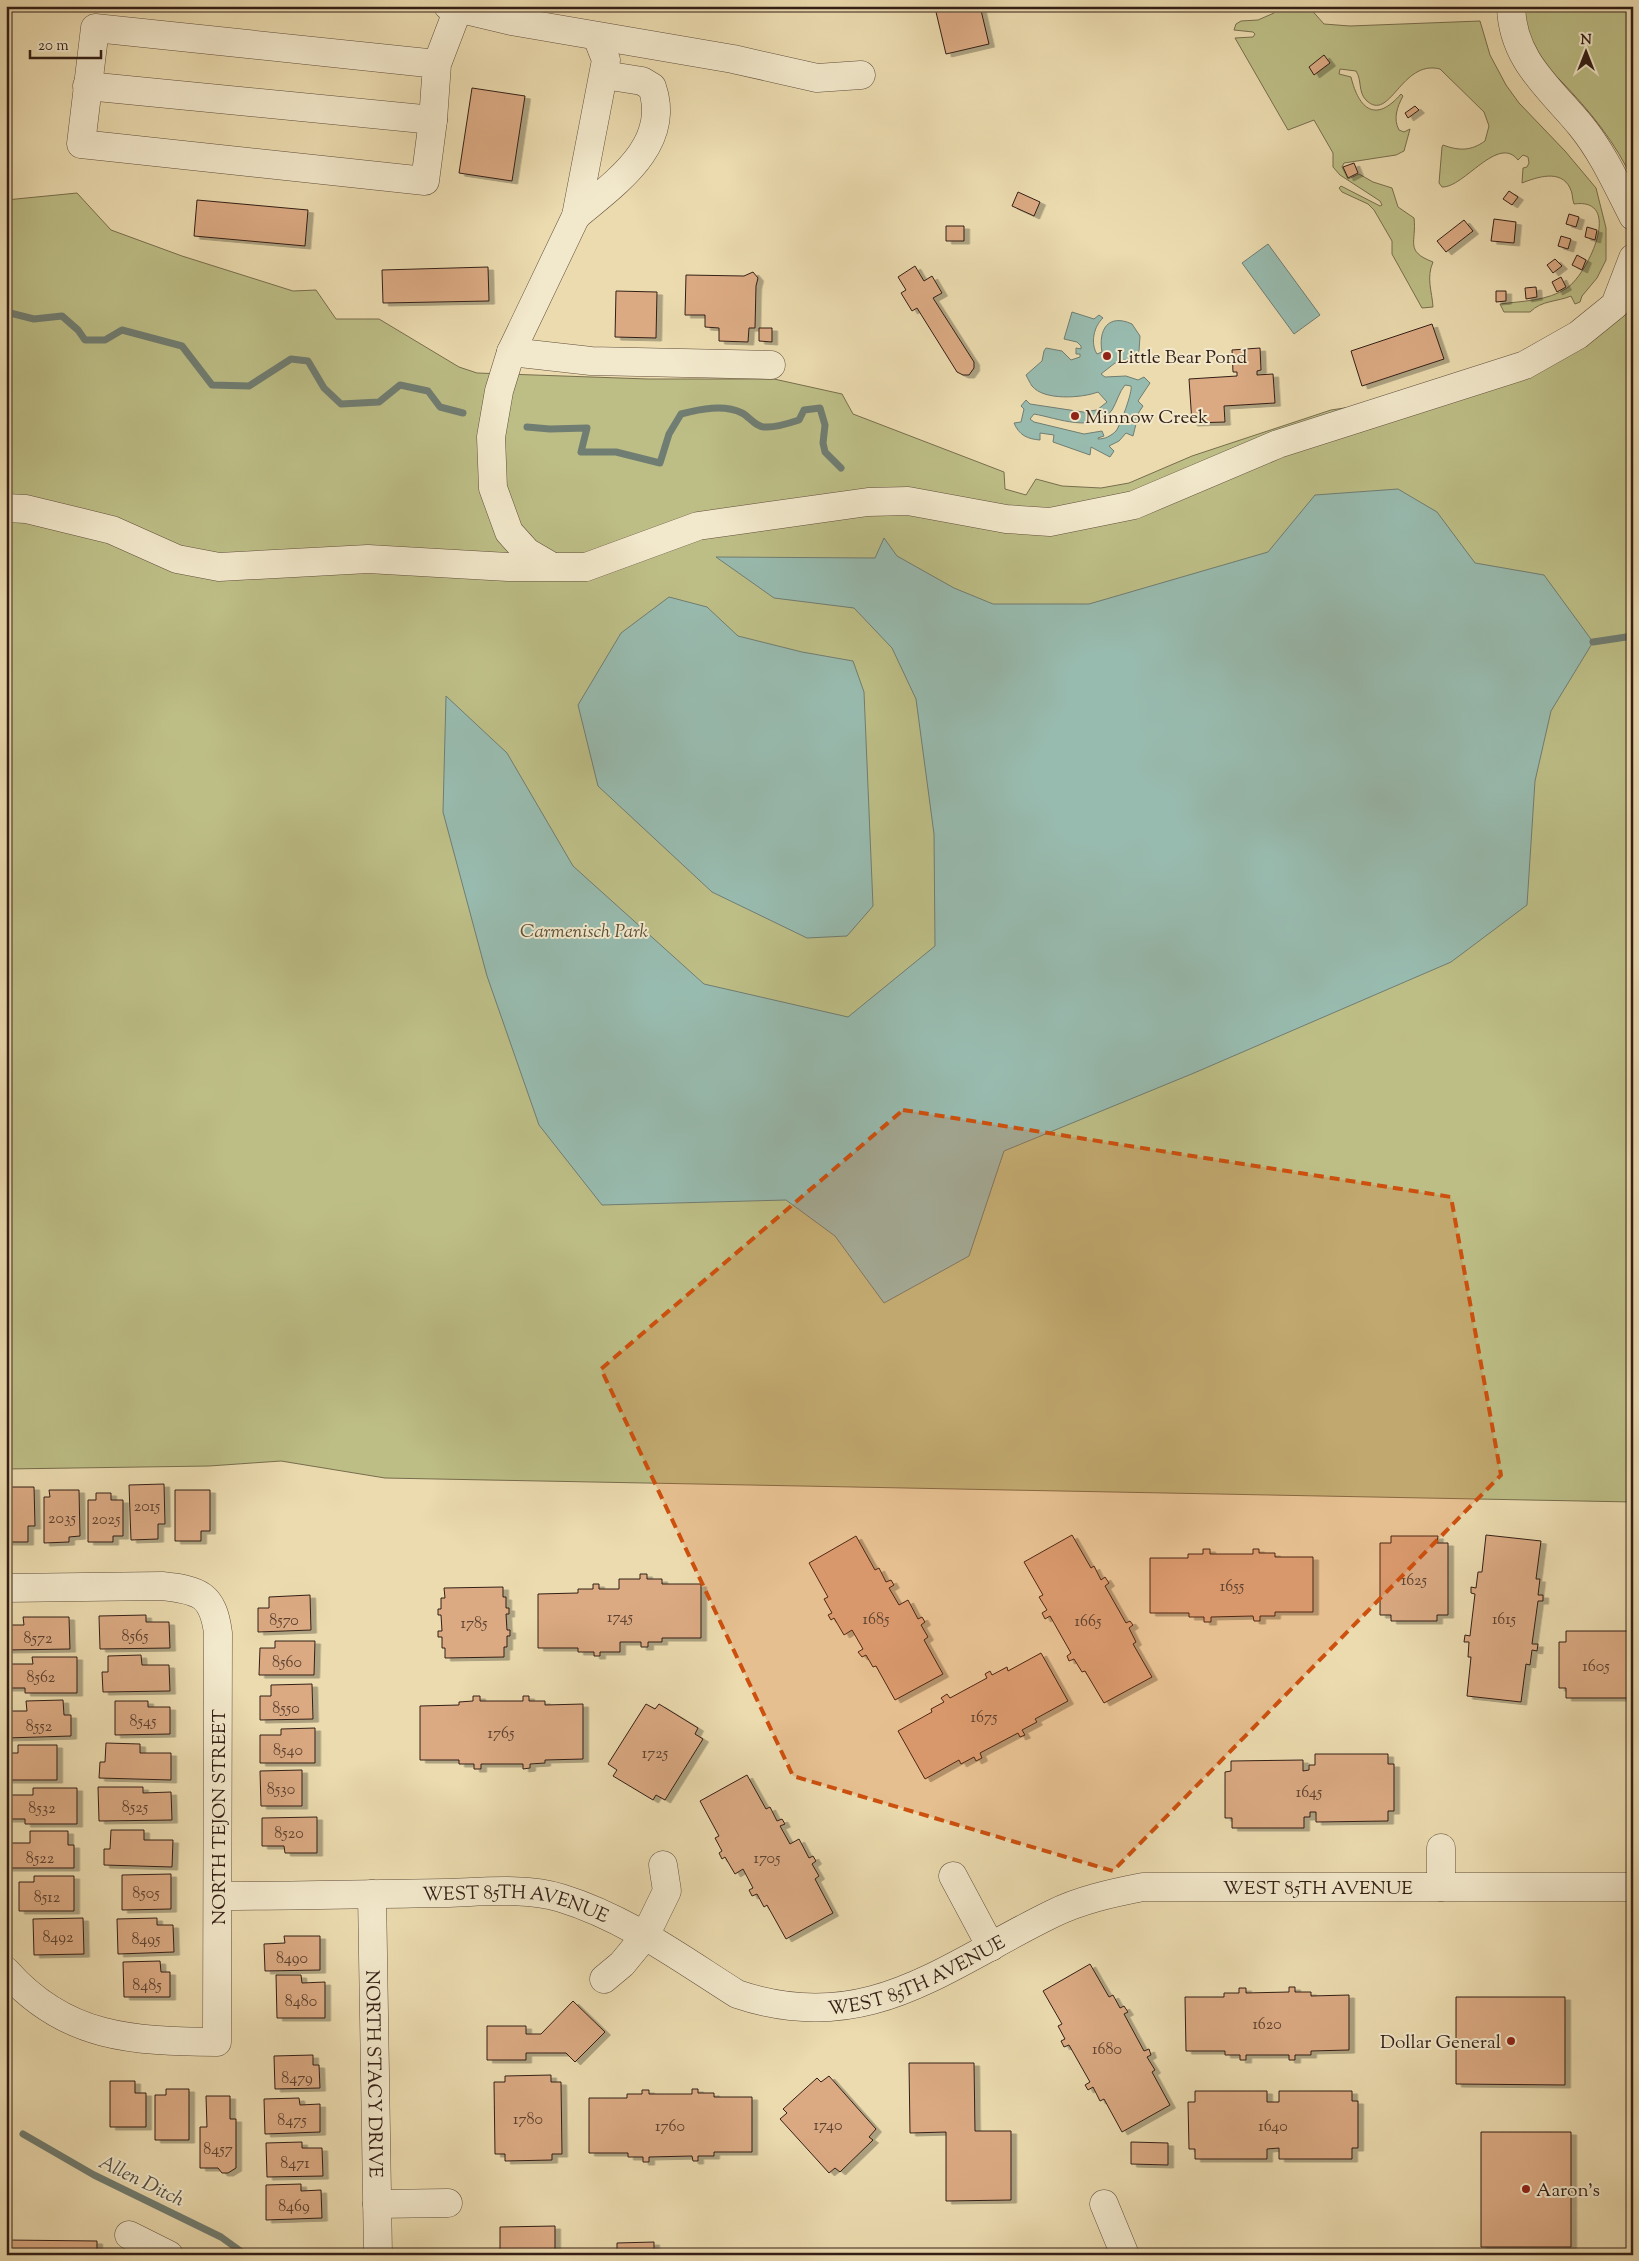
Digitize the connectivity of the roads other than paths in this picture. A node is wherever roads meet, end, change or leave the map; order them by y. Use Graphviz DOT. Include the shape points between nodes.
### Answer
graph roads {
  1 [pos="1511,6"];
  2 [pos="453,7"];
  3 [pos="597,37"];
  4 [pos="437,64"];
  5 [pos="604,74"];
  6 [pos="861,75"];
  7 [pos="87,86"];
  8 [pos="433,120"];
  9 [pos="576,216"];
  10 [pos="1633,216"];
  11 [pos="1633,258"];
  12 [pos="511,352"];
  13 [pos="771,365"];
  14 [pos="6,508"];
  15 [pos="551,566"];
  16 [pos="6,1588"];
  17 [pos="1441,1848"];
  18 [pos="663,1865"];
  19 [pos="953,1876"];
  20 [pos="1441,1887"];
  21 [pos="1633,1887"];
  22 [pos="372,1894"];
  23 [pos="218,1896"];
  24 [pos="645,1936"];
  25 [pos="991,1947"];
  26 [pos="6,1970"];
  27 [pos="604,1979"];
  28 [pos="448,2203"];
  29 [pos="377,2204"];
  30 [pos="1104,2204"];
  31 [pos="129,2235"];
  32 [pos="169,2255"];
  33 [pos="378,2255"];
  34 [pos="1125,2255"];
  1 -- 10 [label="street" via="1522,54 1554,97 1581,126 1609,167"];
  2 -- 3 [label="street"];
  2 -- 4 [label="street"];
  3 -- 5 [label="street" via="606,60"];
  3 -- 6 [label="street" via="733,59 817,78"];
  4 -- 7 [label="street" via="95,28"];
  4 -- 8 [label="street"];
  5 -- 9 [label="street"];
  5 -- 9 [label="street" via="642,81 652,87 656,117 652,135 639,159"];
  7 -- 8 [label="street"];
  7 -- 8 [label="street" via="81,144 425,181"];
  9 -- 12 [label="street"];
  11 -- 15 [label="street" via="1616,305 1578,335 1525,365 1278,444 1134,504 1050,522 1006,519 908,501 868,502 698,526 586,566"];
  12 -- 13 [label="street" via="591,361"];
  12 -- 15 [label="street" via="499,391 491,437 493,488 509,532 527,552"];
  14 -- 15 [label="street" via="26,508 112,530 177,559 219,567 368,559"];
  16 -- 23 [label="street, NORTH TEJON STREET" via="187,1588 204,1597 216,1613"];
  17 -- 20 [label="street"];
  18 -- 24 [label="street" via="667,1891"];
  19 -- 25 [label="street"];
  20 -- 21 [label="street, WEST 85TH AVENUE"];
  20 -- 25 [label="street, WEST 85TH AVENUE" via="1143,1887 1106,1894 1054,1913"];
  22 -- 23 [label="street, WEST 85TH AVENUE"];
  22 -- 24 [label="street, WEST 85TH AVENUE" via="541,1894 597,1910"];
  22 -- 29 [label="street, NORTH STACY DRIVE"];
  23 -- 26 [label="street, NORTH TEJON STREET" via="217,2042 159,2041 123,2037 89,2028 57,2014 25,1992"];
  24 -- 25 [label="street, WEST 85TH AVENUE" via="737,1994 796,2008 819,2009 891,1996"];
  24 -- 27 [label="street" via="622,1964"];
  28 -- 29 [label="street"];
  29 -- 33 [label="street, NORTH STACY DRIVE"];
  30 -- 34 [label="street"];
  31 -- 32 [label="street"];
}
